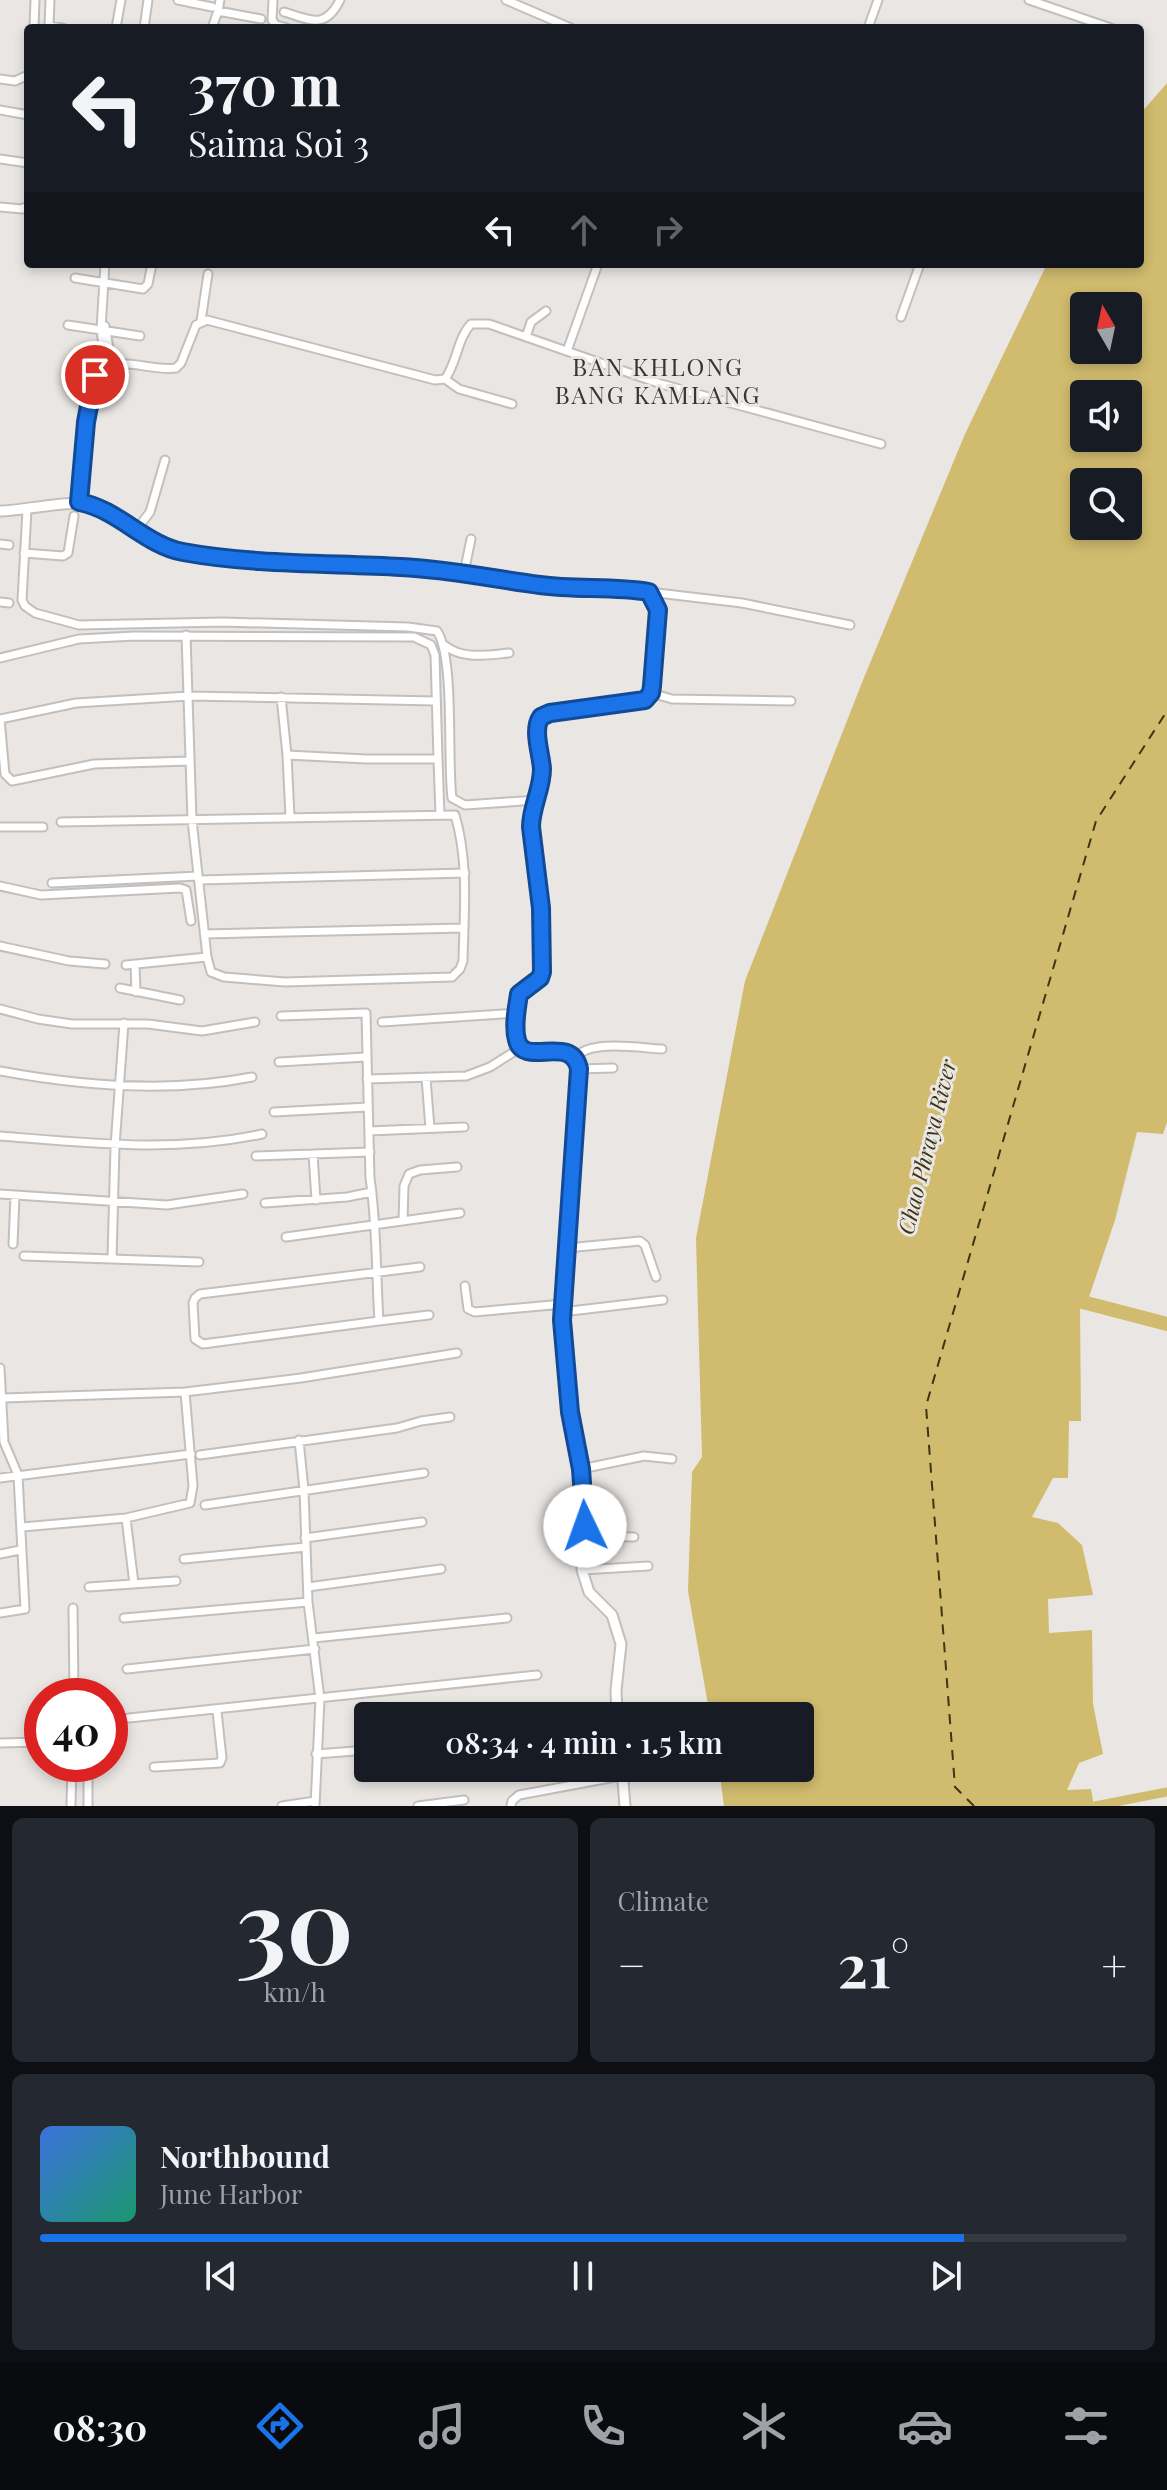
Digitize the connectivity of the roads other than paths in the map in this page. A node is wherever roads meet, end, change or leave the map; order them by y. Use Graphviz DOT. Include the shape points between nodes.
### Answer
graph roads {
  1 [pos="35,0"];
  2 [pos="50,0"];
  3 [pos="121,0"];
  4 [pos="148,0"];
  5 [pos="178,0"];
  6 [pos="220,0"];
  7 [pos="273,0"];
  8 [pos="340,0"];
  9 [pos="506,0"];
  10 [pos="878,0"];
  11 [pos="1029,0"];
  12 [pos="215,9"];
  13 [pos="284,12"];
  14 [pos="261,19"];
  15 [pos="34,24"];
  16 [pos="49,24"];
  17 [pos="117,24"];
  18 [pos="145,24"];
  19 [pos="214,24"];
  20 [pos="275,24"];
  21 [pos="562,24"];
  22 [pos="869,24"];
  23 [pos="1099,24"];
  24 [pos="24,77"];
  25 [pos="0,79"];
  26 [pos="0,110"];
  27 [pos="24,114"];
  28 [pos="0,159"];
  29 [pos="24,162"];
  30 [pos="0,207"];
  31 [pos="24,208"];
  32 [pos="104,268"];
  33 [pos="151,268"];
  34 [pos="597,268"];
  35 [pos="919,268"];
  36 [pos="208,274"];
  37 [pos="75,278"];
  38 [pos="102,282"];
  39 [pos="546,311"];
  40 [pos="901,317"];
  41 [pos="201,321"];
  42 [pos="68,325"];
  43 [pos="103,326"];
  44 [pos="140,336"];
  45 [pos="526,337"];
  46 [pos="567,351"];
  47 [pos="108,366"];
  48 [pos="445,379"];
  49 [pos="512,404"];
  50 [pos="881,444"];
  51 [pos="165,460"];
  52 [pos="79,502"];
  53 [pos="27,510"];
  54 [pos="0,511"];
  55 [pos="74,516"];
  56 [pos="137,529"];
  57 [pos="471,539"];
  58 [pos="24,553"];
  59 [pos="464,573"];
  60 [pos="649,592"];
  61 [pos="850,625"];
  62 [pos="186,635"];
  63 [pos="444,645"];
  64 [pos="509,653"];
  65 [pos="0,658"];
  66 [pos="651,693"];
  67 [pos="189,696"];
  68 [pos="281,697"];
  69 [pos="435,701"];
  70 [pos="791,701"];
  71 [pos="0,719"];
  72 [pos="287,755"];
  73 [pos="438,759"];
  74 [pos="190,761"];
  75 [pos="537,800"];
  76 [pos="440,815"];
  77 [pos="290,817"];
  78 [pos="192,820"];
  79 [pos="61,822"];
  80 [pos="0,827"];
  81 [pos="43,827"];
  82 [pos="465,873"];
  83 [pos="199,878"];
  84 [pos="52,883"];
  85 [pos="0,886"];
  86 [pos="191,921"];
  87 [pos="464,928"];
  88 [pos="205,934"];
  89 [pos="0,946"];
  90 [pos="207,957"];
  91 [pos="105,964"];
  92 [pos="120,988"];
  93 [pos="136,992"];
  94 [pos="180,1000"];
  95 [pos="0,1009"];
  96 [pos="517,1013"];
  97 [pos="281,1016"];
  98 [pos="255,1022"];
  99 [pos="382,1022"];
  100 [pos="124,1023"];
  101 [pos="520,1048"];
  102 [pos="662,1049"];
  103 [pos="366,1057"];
  104 [pos="575,1058"];
  105 [pos="279,1062"];
  106 [pos="613,1068"];
  107 [pos="579,1069"];
  108 [pos="0,1071"];
  109 [pos="252,1077"];
  110 [pos="426,1078"];
  111 [pos="367,1079"];
  112 [pos="121,1084"];
  113 [pos="368,1107"];
  114 [pos="274,1112"];
  115 [pos="464,1127"];
  116 [pos="430,1128"];
  117 [pos="369,1131"];
  118 [pos="262,1134"];
  119 [pos="0,1136"];
  120 [pos="115,1146"];
  121 [pos="370,1152"];
  122 [pos="313,1154"];
  123 [pos="256,1156"];
  124 [pos="457,1167"];
  125 [pos="372,1192"];
  126 [pos="0,1194"];
  127 [pos="243,1194"];
  128 [pos="15,1196"];
  129 [pos="316,1200"];
  130 [pos="113,1203"];
  131 [pos="265,1203"];
  132 [pos="460,1213"];
  133 [pos="403,1221"];
  134 [pos="374,1225"];
  135 [pos="286,1237"];
  136 [pos="13,1244"];
  137 [pos="567,1248"];
  138 [pos="24,1256"];
  139 [pos="112,1259"];
  140 [pos="199,1262"];
  141 [pos="420,1267"];
  142 [pos="376,1274"];
  143 [pos="656,1277"];
  144 [pos="465,1286"];
  145 [pos="663,1300"];
  146 [pos="563,1308"];
  147 [pos="429,1315"];
  148 [pos="379,1321"];
  149 [pos="457,1353"];
  150 [pos="0,1368"];
  151 [pos="185,1392"];
  152 [pos="3,1398"];
  153 [pos="450,1417"];
  154 [pos="299,1440"];
  155 [pos="191,1454"];
  156 [pos="200,1455"];
  157 [pos="672,1459"];
  158 [pos="581,1469"];
  159 [pos="424,1473"];
  160 [pos="18,1475"];
  161 [pos="0,1478"];
  162 [pos="304,1490"];
  163 [pos="205,1505"];
  164 [pos="126,1518"];
  165 [pos="422,1522"];
  166 [pos="22,1527"];
  167 [pos="583,1536"];
  168 [pos="634,1537"];
  169 [pos="305,1542"];
  170 [pos="20,1550"];
  171 [pos="0,1554"];
  172 [pos="184,1559"];
  173 [pos="648,1566"];
  174 [pos="441,1569"];
  175 [pos="582,1570"];
  176 [pos="176,1581"];
  177 [pos="134,1584"];
  178 [pos="89,1587"];
  179 [pos="308,1587"];
  180 [pos="308,1602"];
  181 [pos="73,1608"];
  182 [pos="0,1613"];
  183 [pos="124,1618"];
  184 [pos="507,1618"];
  185 [pos="314,1638"];
  186 [pos="315,1649"];
  187 [pos="127,1669"];
  188 [pos="537,1675"];
  189 [pos="74,1678"];
  190 [pos="320,1699"];
  191 [pos="616,1702"];
  192 [pos="217,1711"];
  193 [pos="129,1718"];
  194 [pos="24,1742"];
  195 [pos="0,1743"];
  196 [pos="354,1751"];
  197 [pos="316,1754"];
  198 [pos="154,1767"];
  199 [pos="72,1782"];
  200 [pos="88,1782"];
  201 [pos="577,1782"];
  202 [pos="623,1782"];
  203 [pos="464,1800"];
  204 [pos="315,1804"];
  205 [pos="71,1806"];
  206 [pos="88,1806"];
  207 [pos="282,1806"];
  208 [pos="418,1806"];
  209 [pos="511,1806"];
  210 [pos="625,1806"];
  1 -- 15 [label="street"];
  2 -- 16 [label="street"];
  3 -- 17 [label="street"];
  4 -- 18 [label="street"];
  5 -- 12 [label="street"];
  6 -- 12 [label="street"];
  7 -- 20 [label="street"];
  8 -- 13 [label="street" via="332,16 322,20"];
  9 -- 21 [label="street"];
  10 -- 22 [label="street"];
  11 -- 23 [label="street"];
  12 -- 14 [label="street"];
  12 -- 19 [label="street"];
  24 -- 25 [label="street"];
  26 -- 27 [label="street"];
  28 -- 29 [label="street"];
  30 -- 31 [label="street"];
  32 -- 38 [label="street"];
  33 -- 38 [label="street" via="143,289"];
  34 -- 46 [label="street"];
  35 -- 40 [label="street"];
  36 -- 41 [label="street"];
  37 -- 38 [label="street"];
  38 -- 43 [label="street"];
  39 -- 45 [label="street" via="531,322"];
  41 -- 47 [label="street" via="176,368"];
  41 -- 48 [label="street"];
  42 -- 43 [label="street"];
  43 -- 44 [label="street"];
  43 -- 47 [label="street"];
  45 -- 46 [label="street"];
  45 -- 48 [label="street" via="489,324 471,324"];
  46 -- 50 [label="street" via="661,384"];
  47 -- 52 [label="street" via="95,375 92,386"];
  48 -- 49 [label="street" via="459,389"];
  51 -- 56 [label="street" via="150,512"];
  52 -- 53 [label="street"];
  52 -- 56 [label="street"];
  53 -- 54 [label="street"];
  53 -- 58 [label="street"];
  55 -- 58 [label="street" via="68,553"];
  56 -- 59 [label="street" via="175,550 209,556"];
  57 -- 59 [label="street"];
  58 -- 63 [label="street" via="22,600 50,619 79,625 408,627 437,631"];
  59 -- 60 [label="street" via="541,585"];
  60 -- 61 [label="street" via="742,603"];
  60 -- 66 [label="street" via="658,610"];
  62 -- 65 [label="street" via="79,639"];
  62 -- 67 [label="street"];
  62 -- 69 [label="street" via="414,637 431,645 435,655"];
  63 -- 64 [label="street" via="463,655"];
  63 -- 75 [label="street" via="452,798 465,805"];
  66 -- 70 [label="street" via="672,699"];
  66 -- 75 [label="street" via="641,702 541,717"];
  67 -- 68 [label="street"];
  67 -- 71 [label="street" via="76,703"];
  67 -- 74 [label="street"];
  68 -- 69 [label="street"];
  68 -- 72 [label="street"];
  69 -- 73 [label="street"];
  71 -- 74 [label="street" via="5,774 12,781 94,764"];
  72 -- 73 [label="street"];
  72 -- 77 [label="street"];
  73 -- 76 [label="street"];
  74 -- 78 [label="street"];
  75 -- 96 [label="street" via="531,827 542,972 519,994"];
  76 -- 77 [label="street"];
  76 -- 82 [label="street" via="455,815"];
  77 -- 78 [label="street"];
  78 -- 79 [label="street"];
  78 -- 83 [label="street"];
  80 -- 81 [label="street"];
  82 -- 83 [label="street"];
  82 -- 87 [label="street"];
  83 -- 84 [label="street"];
  83 -- 88 [label="street"];
  85 -- 86 [label="street" via="41,895 180,888 188,895"];
  87 -- 88 [label="street"];
  87 -- 90 [label="street" via="463,961 452,977 285,982 224,977 211,972"];
  88 -- 90 [label="street"];
  89 -- 91 [label="street"];
  90 -- 93 [label="street" via="131,965"];
  92 -- 93 [label="street"];
  93 -- 94 [label="street"];
  95 -- 100 [label="street" via="72,1024"];
  96 -- 99 [label="street"];
  96 -- 101 [label="street"];
  97 -- 103 [label="street" via="366,1013"];
  98 -- 100 [label="street" via="202,1031"];
  100 -- 112 [label="street"];
  101 -- 104 [label="street" via="566,1052"];
  101 -- 110 [label="street" via="481,1072"];
  102 -- 104 [label="street" via="596,1048 580,1051"];
  103 -- 105 [label="street"];
  103 -- 111 [label="street"];
  104 -- 107 [label="street"];
  106 -- 107 [label="street"];
  107 -- 137 [label="street"];
  108 -- 112 [label="street"];
  109 -- 112 [label="street" via="188,1086"];
  110 -- 111 [label="street"];
  110 -- 116 [label="street"];
  111 -- 113 [label="street"];
  112 -- 120 [label="street"];
  113 -- 114 [label="street"];
  113 -- 117 [label="street"];
  115 -- 116 [label="street"];
  116 -- 117 [label="street"];
  117 -- 121 [label="street"];
  118 -- 120 [label="street" via="186,1146"];
  119 -- 120 [label="street"];
  120 -- 130 [label="street"];
  121 -- 122 [label="street"];
  121 -- 125 [label="street"];
  122 -- 123 [label="street"];
  122 -- 129 [label="street"];
  124 -- 133 [label="street" via="409,1174"];
  125 -- 129 [label="street"];
  125 -- 134 [label="street"];
  126 -- 128 [label="street"];
  127 -- 130 [label="street" via="167,1205"];
  128 -- 130 [label="street"];
  128 -- 136 [label="street"];
  129 -- 131 [label="street"];
  130 -- 139 [label="street"];
  132 -- 133 [label="street"];
  133 -- 134 [label="street"];
  134 -- 135 [label="street"];
  134 -- 142 [label="street"];
  137 -- 143 [label="street" via="640,1241"];
  137 -- 146 [label="street"];
  138 -- 139 [label="street"];
  139 -- 140 [label="street"];
  141 -- 142 [label="street"];
  142 -- 148 [label="street"];
  142 -- 148 [label="street" via="200,1294 193,1303 195,1339 203,1344"];
  144 -- 146 [label="street" via="468,1309 475,1312"];
  145 -- 146 [label="street"];
  146 -- 158 [label="street" via="570,1412"];
  147 -- 148 [label="street"];
  149 -- 151 [label="street"];
  150 -- 152 [label="street"];
  151 -- 152 [label="street"];
  151 -- 155 [label="street"];
  152 -- 160 [label="street" via="4,1442"];
  153 -- 154 [label="street"];
  154 -- 156 [label="street"];
  154 -- 162 [label="street"];
  155 -- 160 [label="street"];
  155 -- 164 [label="street" via="190,1503"];
  157 -- 158 [label="street" via="644,1456"];
  158 -- 167 [label="street"];
  159 -- 162 [label="street"];
  160 -- 161 [label="street"];
  160 -- 166 [label="street"];
  162 -- 163 [label="street"];
  162 -- 169 [label="street"];
  164 -- 166 [label="street"];
  164 -- 177 [label="street"];
  165 -- 169 [label="street"];
  166 -- 170 [label="street"];
  167 -- 168 [label="street"];
  167 -- 175 [label="street"];
  169 -- 172 [label="street"];
  169 -- 179 [label="street"];
  170 -- 171 [label="street"];
  170 -- 182 [label="street" via="25,1609"];
  173 -- 175 [label="street"];
  174 -- 179 [label="street"];
  175 -- 191 [label="street" via="589,1592 617,1626 621,1644"];
  176 -- 177 [label="street"];
  177 -- 178 [label="street"];
  179 -- 180 [label="street"];
  180 -- 183 [label="street"];
  180 -- 185 [label="street"];
  181 -- 189 [label="street"];
  184 -- 185 [label="street"];
  185 -- 186 [label="street"];
  186 -- 187 [label="street"];
  186 -- 190 [label="street"];
  188 -- 190 [label="street"];
  190 -- 192 [label="street"];
  190 -- 197 [label="street"];
  192 -- 193 [label="street"];
  192 -- 198 [label="street" via="221,1762"];
  194 -- 195 [label="street"];
  196 -- 197 [label="street"];
  197 -- 204 [label="street"];
  199 -- 205 [label="street"];
  200 -- 206 [label="street"];
  201 -- 209 [label="street" via="519,1795"];
  202 -- 210 [label="street"];
  203 -- 208 [label="street"];
  204 -- 207 [label="street"];
}
